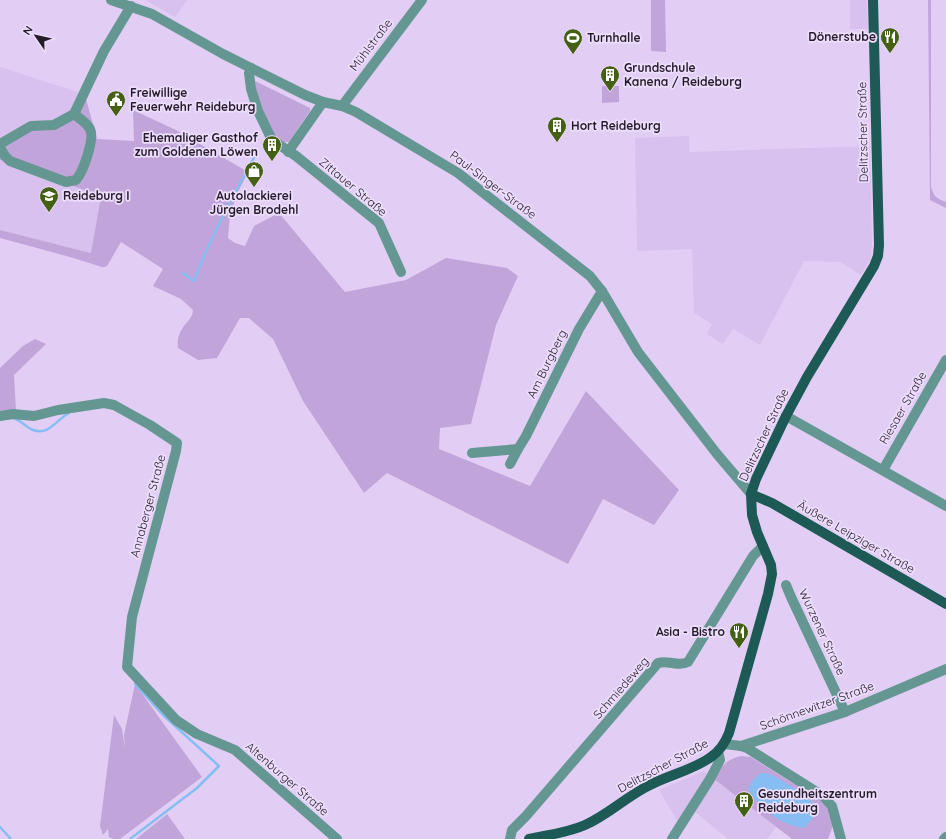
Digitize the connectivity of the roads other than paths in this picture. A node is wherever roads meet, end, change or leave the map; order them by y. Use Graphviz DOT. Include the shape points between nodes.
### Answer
graph roads {
  1 [pos="422,0"];
  2 [pos="873,0"];
  3 [pos="121,2"];
  4 [pos="251,68"];
  5 [pos="324,102"];
  6 [pos="342,106"];
  7 [pos="74,114"];
  8 [pos="0,144"];
  9 [pos="0,148"];
  10 [pos="288,152"];
  11 [pos="401,272"];
  12 [pos="602,291"];
  13 [pos="946,360"];
  14 [pos="0,416"];
  15 [pos="786,416"];
  16 [pos="518,449"];
  17 [pos="472,453"];
  18 [pos="510,464"];
  19 [pos="883,470"];
  20 [pos="752,494"];
  21 [pos="946,506"];
  22 [pos="763,546"];
  23 [pos="786,585"];
  24 [pos="946,604"];
  25 [pos="127,667"];
  26 [pos="946,669"];
  27 [pos="845,712"];
  28 [pos="741,746"];
  29 [pos="722,747"];
  30 [pos="837,836"];
  31 [pos="337,839"];
  32 [pos="510,839"];
  33 [pos="529,839"];
  34 [pos="672,839"];
  1 -- 6 [label="street, Mühlstraße"];
  2 -- 15 [label="main road, Delitzscher Straße" via="878,256"];
  3 -- 4 [label="street, Paul-Singer-Straße" via="152,14"];
  3 -- 7 [label="street, Paul-Singer-Straße" via="104,51"];
  4 -- 5 [label="street, Paul-Singer-Straße"];
  4 -- 10 [label="street, Zittauer Straße" via="248,73 251,89 266,129 272,140"];
  5 -- 6 [label="street, Paul-Singer-Straße"];
  5 -- 10 [label="street"];
  6 -- 12 [label="street, Paul-Singer-Straße" via="458,173 590,276"];
  7 -- 8 [label="street" via="54,125 31,126"];
  7 -- 9 [label="street" via="89,127 92,137 82,171 76,180 66,182 10,161"];
  10 -- 11 [label="street, Zittauer Straße" via="379,222"];
  12 -- 16 [label="street, Am Burgberg" via="579,329"];
  12 -- 20 [label="street, Paul-Singer-Straße" via="638,352 717,454"];
  13 -- 19 [label="street, Riesaer Straße"];
  14 -- 25 [label="street, Annaberger Straße" via="34,416 104,403 150,425 177,443 132,617"];
  15 -- 19 [label="street"];
  15 -- 20 [label="main road, Delitzscher Straße" via="756,479"];
  16 -- 17 [label="street"];
  16 -- 18 [label="street, Am Burgberg"];
  19 -- 21 [label="street"];
  20 -- 22 [label="main road, Delitzscher Straße" via="754,523"];
  20 -- 24 [label="main road, Äußere Leipziger Straße" via="772,503"];
  22 -- 29 [label="main road, Delitzscher Straße" via="771,565 770,583 729,734"];
  22 -- 32 [label="street, Schmiedeweg" via="753,556 688,662 658,663 512,830"];
  23 -- 27 [label="street, Wurzener Straße"];
  25 -- 31 [label="street, Altenburger Straße" via="176,720 197,734 235,750"];
  26 -- 27 [label="street, Schönnewitzer Straße"];
  27 -- 28 [label="street, Schönnewitzer Straße"];
  28 -- 29 [label="street"];
  28 -- 30 [label="street" via="823,796 832,806"];
  29 -- 33 [label="main road, Delitzscher Straße" via="698,765 649,785 586,825"];
  29 -- 34 [label="street" via="720,760"];
}
